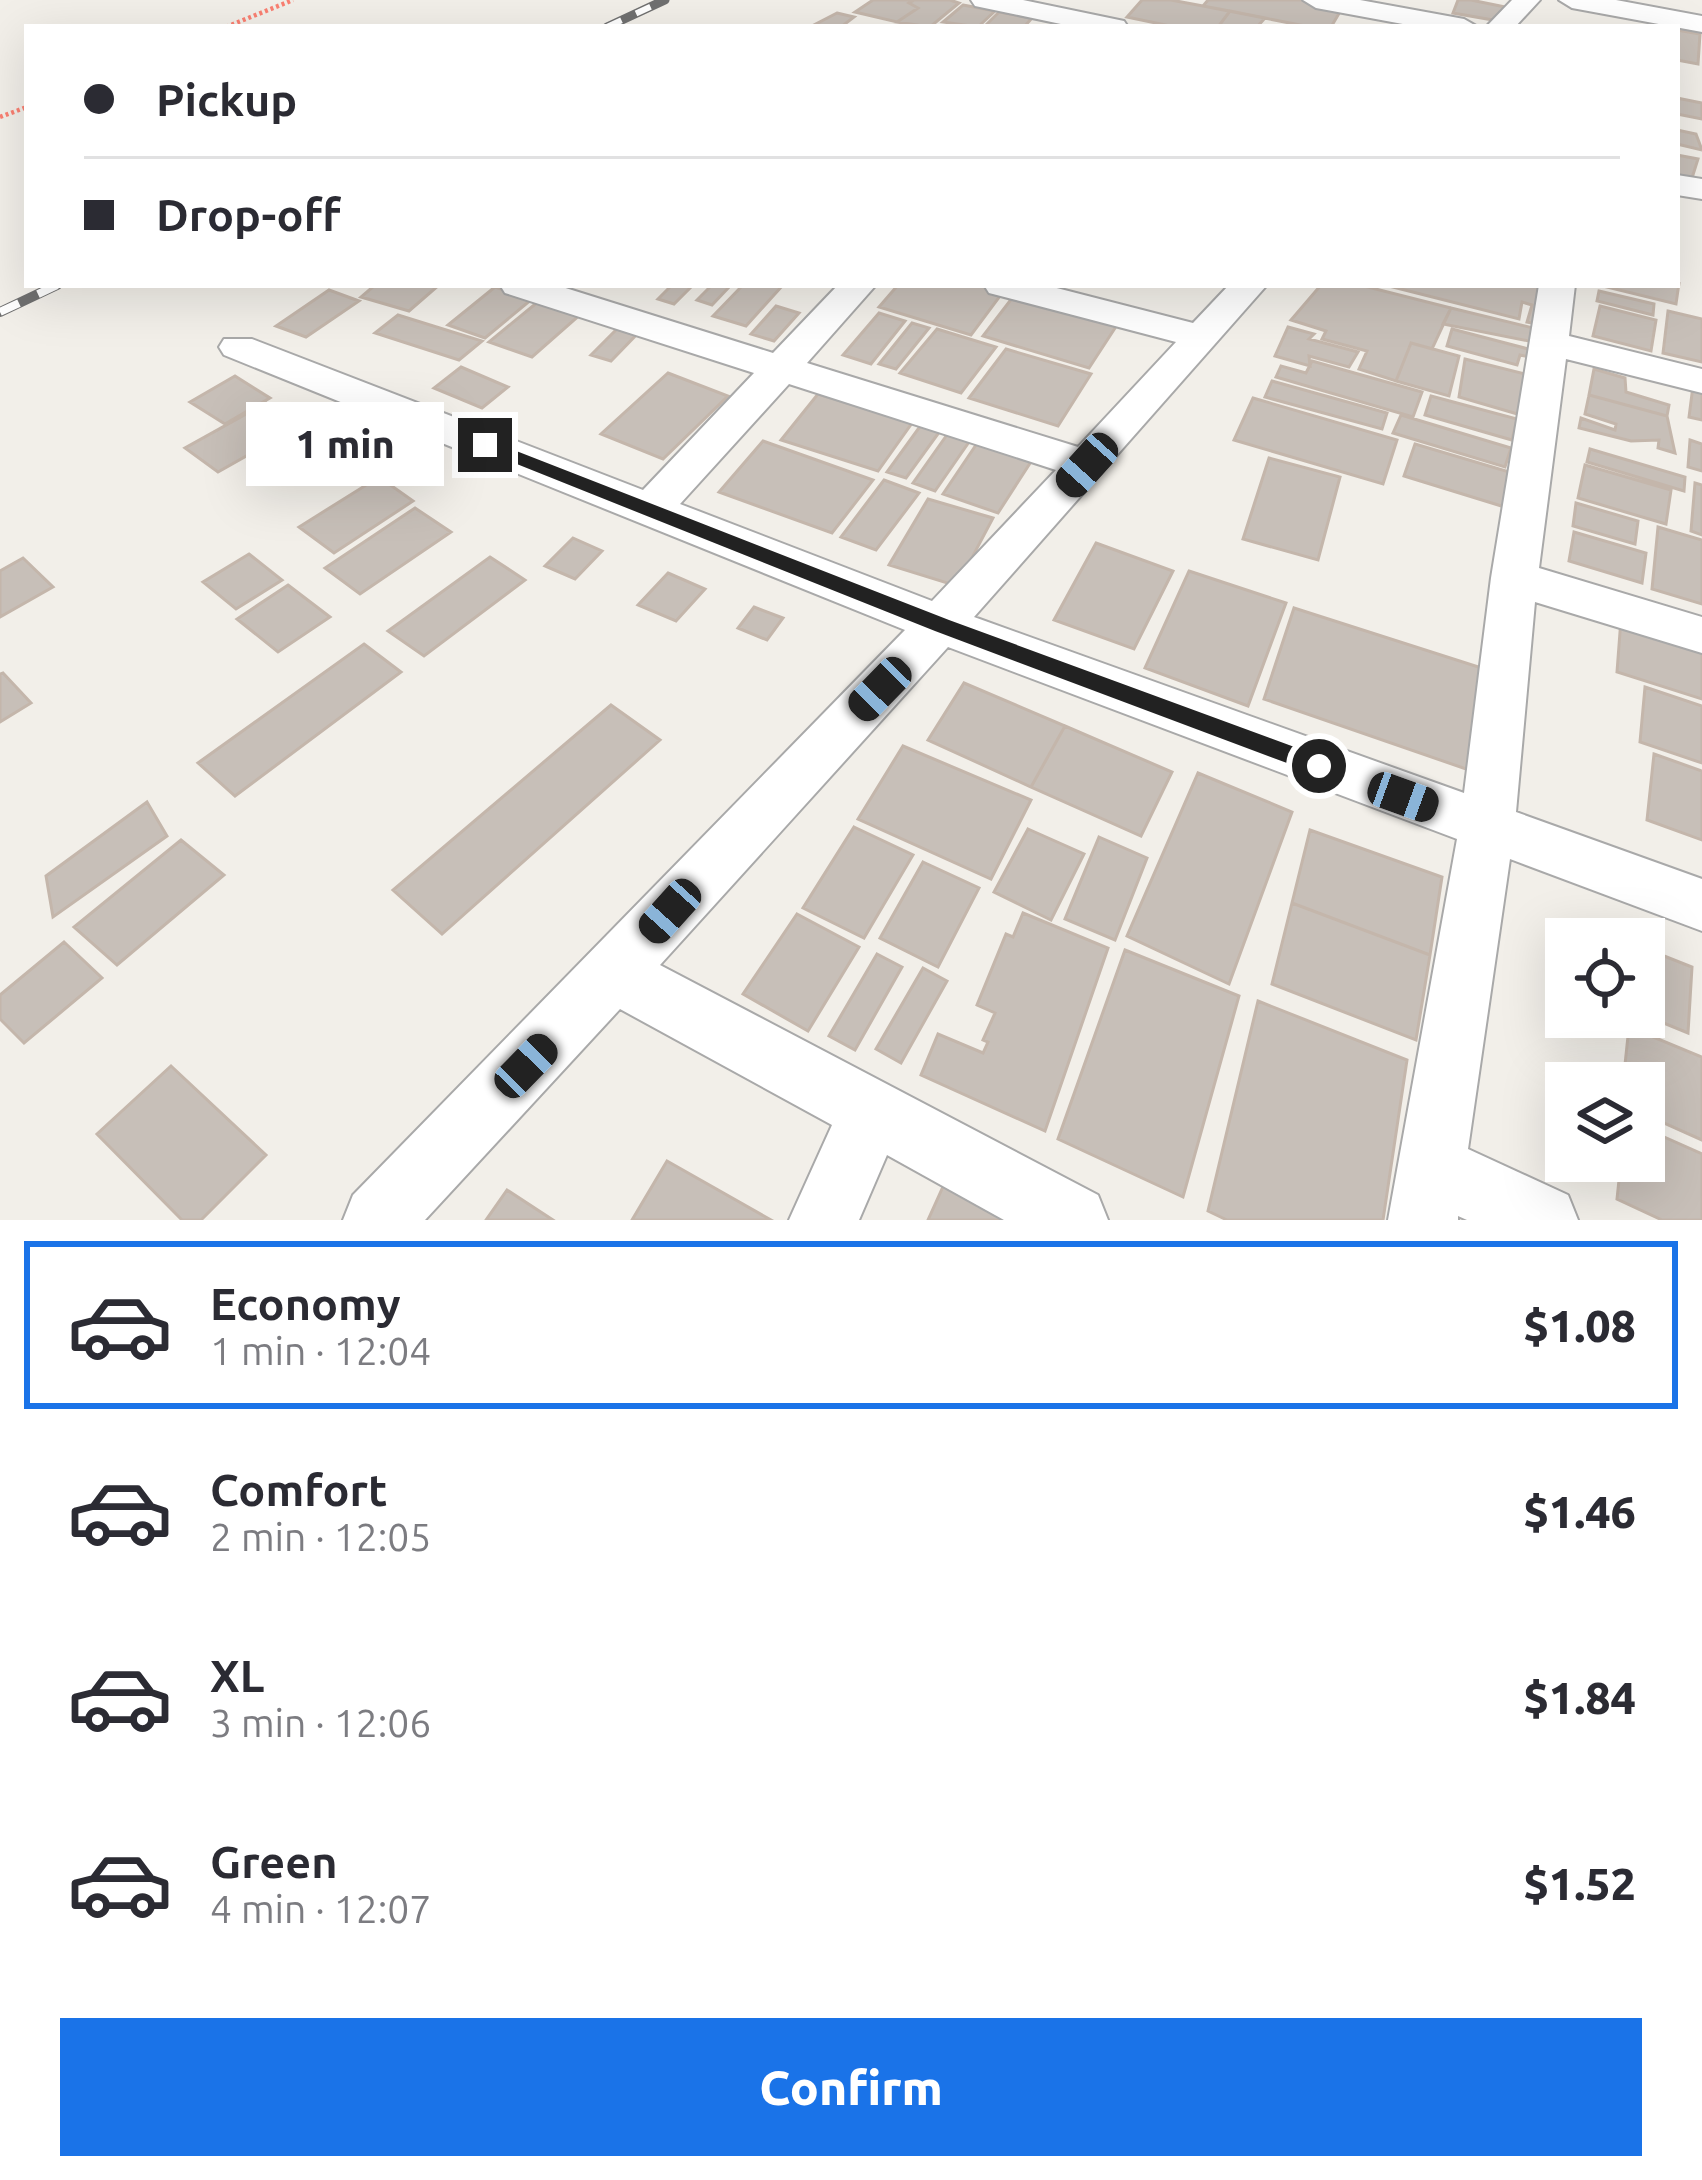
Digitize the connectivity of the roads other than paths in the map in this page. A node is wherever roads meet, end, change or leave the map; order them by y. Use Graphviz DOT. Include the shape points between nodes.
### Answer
graph roads {
  1 [pos="984,0"];
  2 [pos="1527,0"];
  3 [pos="1572,0"];
  4 [pos="1334,8"];
  5 [pos="1689,14"];
  6 [pos="1618,18"];
  7 [pos="1092,24"];
  8 [pos="1443,24"];
  9 [pos="1504,24"];
  10 [pos="528,288"];
  11 [pos="855,288"];
  12 [pos="1013,288"];
  13 [pos="1246,288"];
  14 [pos="1556,288"];
  15 [pos="1202,338"];
  16 [pos="1546,342"];
  17 [pos="238,346"];
  18 [pos="784,368"];
  19 [pos="1702,381"];
  20 [pos="1087,465"];
  21 [pos="650,510"];
  22 [pos="1514,578"];
  23 [pos="942,626"];
  24 [pos="1702,635"];
  25 [pos="1487,828"];
  26 [pos="1702,905"];
  27 [pos="614,973"];
  28 [pos="872,1112"];
  29 [pos="1428,1194"];
  30 [pos="378,1220"];
  31 [pos="824,1220"];
  32 [pos="1073,1220"];
  33 [pos="1543,1220"];
  1 -- 7 [label="street"];
  2 -- 9 [label="street"];
  3 -- 6 [label="street"];
  4 -- 8 [label="street"];
  5 -- 6 [label="street"];
  10 -- 18 [label="street"];
  11 -- 18 [label="street"];
  12 -- 15 [label="street"];
  13 -- 15 [label="street"];
  14 -- 16 [label="street"];
  15 -- 20 [label="street"];
  16 -- 19 [label="street"];
  16 -- 22 [label="street"];
  17 -- 21 [label="street"];
  18 -- 20 [label="street"];
  18 -- 21 [label="street"];
  20 -- 23 [label="street"];
  21 -- 23 [label="street"];
  22 -- 24 [label="street"];
  22 -- 25 [label="street"];
  23 -- 25 [label="street"];
  23 -- 27 [label="street"];
  25 -- 26 [label="street"];
  25 -- 29 [label="street"];
  27 -- 28 [label="street"];
  27 -- 30 [label="street"];
  28 -- 31 [label="street"];
  28 -- 32 [label="street"];
  29 -- 33 [label="street"];
}
